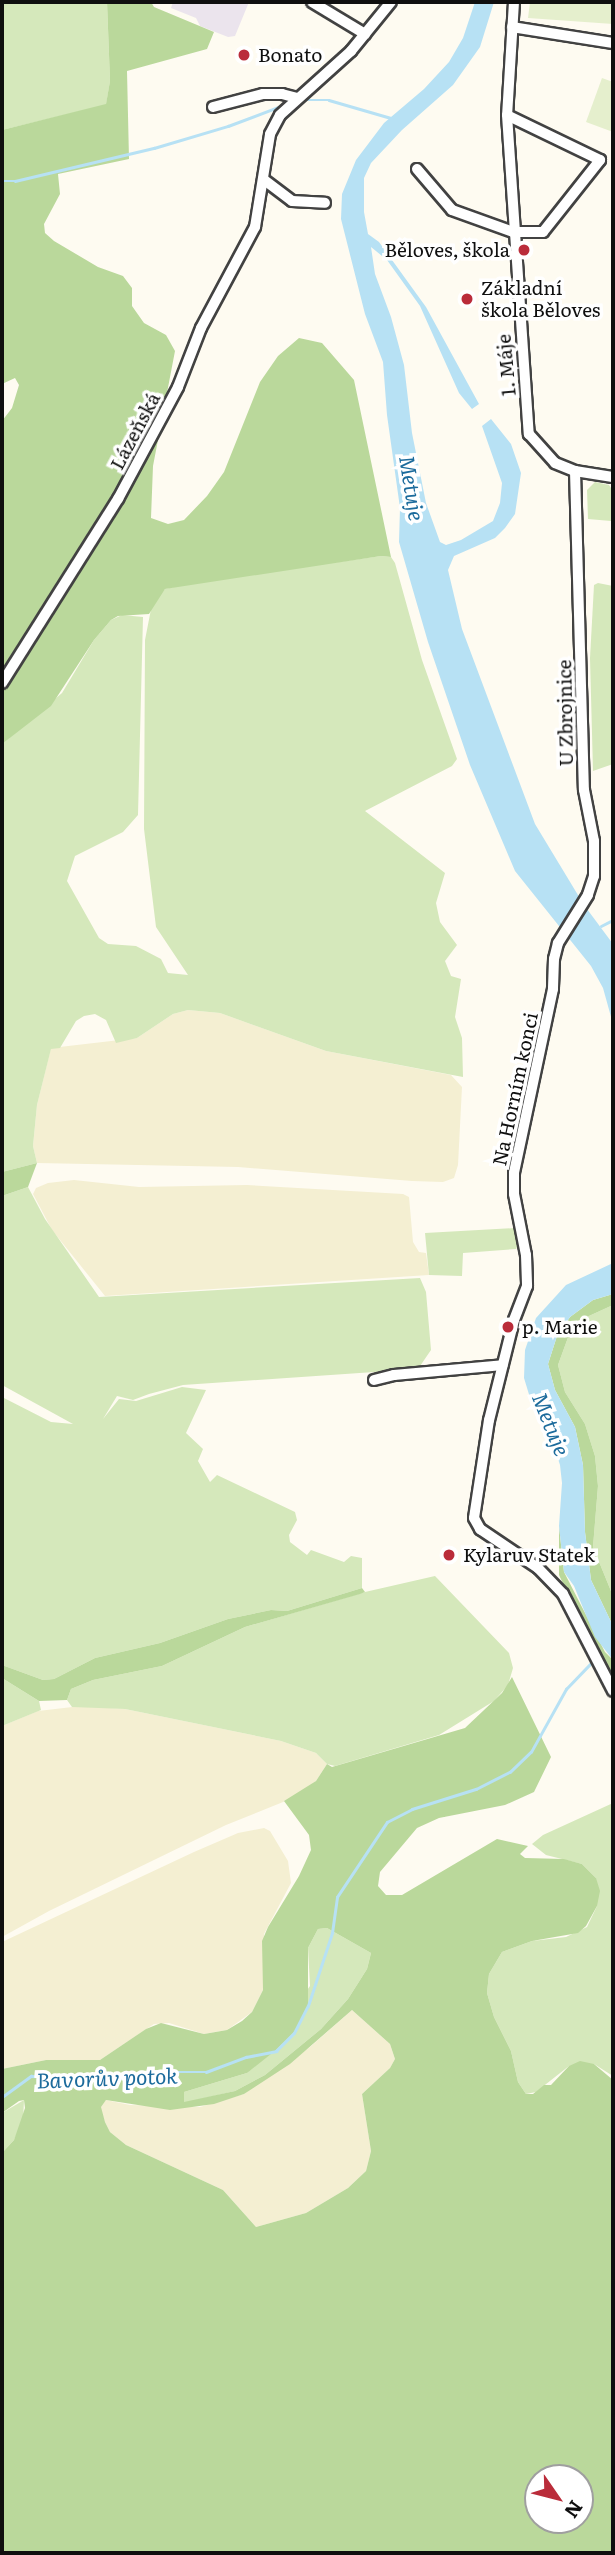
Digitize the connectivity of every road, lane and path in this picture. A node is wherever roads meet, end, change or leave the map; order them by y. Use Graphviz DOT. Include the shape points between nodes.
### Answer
graph roads {
  1 [pos="312,2"];
  2 [pos="391,2"];
  3 [pos="514,2"];
  4 [pos="512,27"];
  5 [pos="365,34"];
  6 [pos="613,43"];
  7 [pos="297,98"];
  8 [pos="213,107"];
  9 [pos="507,115"];
  10 [pos="417,169"];
  11 [pos="263,179"];
  12 [pos="324,203"];
  13 [pos="513,232"];
  14 [pos="575,471"];
  15 [pos="613,477"];
  16 [pos="2,682"];
  17 [pos="558,943"];
  18 [pos="503,1365"];
  19 [pos="374,1380"];
  20 [pos="613,1691"];
  1 -- 5 [label="street"];
  2 -- 5 [label="street, Lázeňská"];
  3 -- 4 [label="street, 1. Máje"];
  4 -- 6 [label="street"];
  4 -- 9 [label="street, 1. Máje"];
  5 -- 7 [label="street, Lázeňská"];
  7 -- 8 [label="street" via="263,94"];
  7 -- 11 [label="street, Lázeňská" via="270,134"];
  9 -- 13 [label="street, 1. Máje"];
  9 -- 13 [label="street" via="600,160 543,232"];
  10 -- 13 [label="street" via="452,210"];
  11 -- 12 [label="street" via="292,201"];
  11 -- 16 [label="street, Lázeňská" via="251,237 201,328 178,387 118,499"];
  13 -- 14 [label="street, 1. Máje" via="529,434 555,463"];
  14 -- 15 [label="street"];
  14 -- 17 [label="street, U Zbrojnice" via="584,790 594,841 594,876 588,895"];
  17 -- 18 [label="street, Na Horním konci" via="553,989 514,1173 528,1272"];
  18 -- 19 [label="street"];
  18 -- 20 [label="street, Na Horním konci" via="489,1420 474,1518 480,1530 538,1568 564,1594"];
}
